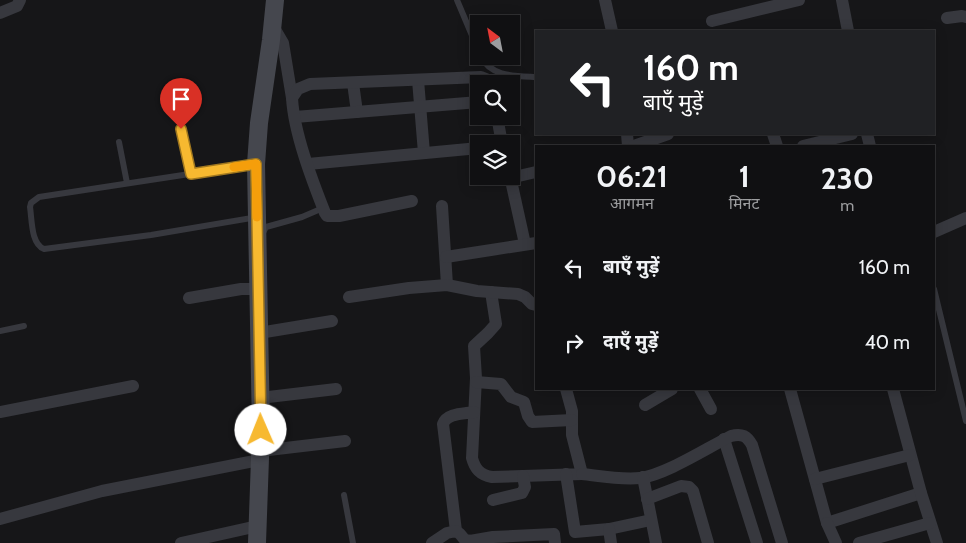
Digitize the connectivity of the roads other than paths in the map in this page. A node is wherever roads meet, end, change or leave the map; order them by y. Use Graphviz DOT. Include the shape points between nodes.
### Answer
graph roads {
  1 [pos="20,0"];
  2 [pos="275,0"];
  3 [pos="457,0"];
  4 [pos="605,0"];
  5 [pos="798,0"];
  6 [pos="842,0"];
  7 [pos="0,14"];
  8 [pos="966,17"];
  9 [pos="947,18"];
  10 [pos="712,21"];
  11 [pos="273,26"];
  12 [pos="612,30"];
  13 [pos="848,30"];
  14 [pos="470,31"];
  15 [pos="487,65"];
  16 [pos="535,77"];
  17 [pos="470,78"];
  18 [pos="418,80"];
  19 [pos="353,83"];
  20 [pos="292,98"];
  21 [pos="470,103"];
  22 [pos="420,107"];
  23 [pos="357,112"];
  24 [pos="295,117"];
  25 [pos="181,129"];
  26 [pos="666,135"];
  27 [pos="848,135"];
  28 [pos="119,142"];
  29 [pos="650,144"];
  30 [pos="807,145"];
  31 [pos="470,149"];
  32 [pos="424,153"];
  33 [pos="256,164"];
  34 [pos="308,164"];
  35 [pos="535,172"];
  36 [pos="191,174"];
  37 [pos="520,175"];
  38 [pos="127,183"];
  39 [pos="513,185"];
  40 [pos="412,201"];
  41 [pos="442,206"];
  42 [pos="323,208"];
  43 [pos="257,216"];
  44 [pos="966,218"];
  45 [pos="935,232"];
  46 [pos="257,243"];
  47 [pos="531,244"];
  48 [pos="446,257"];
  49 [pos="447,285"];
  50 [pos="258,289"];
  51 [pos="491,292"];
  52 [pos="935,293"];
  53 [pos="349,297"];
  54 [pos="189,298"];
  55 [pos="535,305"];
  56 [pos="332,321"];
  57 [pos="24,326"];
  58 [pos="0,331"];
  59 [pos="259,333"];
  60 [pos="476,382"];
  61 [pos="133,386"];
  62 [pos="336,389"];
  63 [pos="566,390"];
  64 [pos="670,390"];
  65 [pos="701,390"];
  66 [pos="790,390"];
  67 [pos="893,390"];
  68 [pos="260,398"];
  69 [pos="645,405"];
  70 [pos="711,409"];
  71 [pos="0,412"];
  72 [pos="474,412"];
  73 [pos="572,420"];
  74 [pos="966,421"];
  75 [pos="724,439"];
  76 [pos="345,441"];
  77 [pos="910,455"];
  78 [pos="259,456"];
  79 [pos="566,474"];
  80 [pos="582,474"];
  81 [pos="523,476"];
  82 [pos="644,477"];
  83 [pos="815,479"];
  84 [pos="920,493"];
  85 [pos="344,495"];
  86 [pos="647,499"];
  87 [pos="493,500"];
  88 [pos="0,519"];
  89 [pos="651,520"];
  90 [pos="827,523"];
  91 [pos="930,523"];
  92 [pos="609,529"];
  93 [pos="456,531"];
  94 [pos="575,532"];
  95 [pos="257,535"];
  96 [pos="554,538"];
  97 [pos="494,540"];
  98 [pos="437,541"];
  99 [pos="181,543"];
  100 [pos="353,543"];
  101 [pos="611,543"];
  102 [pos="656,543"];
  103 [pos="708,543"];
  104 [pos="757,543"];
  105 [pos="782,543"];
  106 [pos="836,543"];
  107 [pos="859,543"];
  108 [pos="937,543"];
  1 -- 7 [label="street" via="17,6"];
  2 -- 11 [label="street"];
  3 -- 14 [label="lane"];
  4 -- 12 [label="street"];
  5 -- 10 [label="street"];
  6 -- 13 [label="street"];
  8 -- 9 [label="street"];
  11 -- 20 [label="street" via="283,43"];
  11 -- 33 [label="street" via="258,123"];
  15 -- 16 [label="lane" via="494,71 511,76"];
  17 -- 18 [label="street"];
  18 -- 19 [label="street"];
  18 -- 22 [label="street"];
  19 -- 20 [label="street" via="303,86"];
  19 -- 23 [label="street"];
  20 -- 24 [label="street"];
  21 -- 22 [label="street"];
  22 -- 23 [label="street"];
  22 -- 32 [label="street"];
  23 -- 24 [label="street"];
  24 -- 34 [label="street"];
  25 -- 36 [label="lane"];
  26 -- 29 [label="street"];
  27 -- 30 [label="street"];
  28 -- 38 [label="lane"];
  31 -- 32 [label="street"];
  32 -- 34 [label="street"];
  33 -- 36 [label="lane"];
  33 -- 43 [label="street"];
  34 -- 42 [label="street"];
  35 -- 37 [label="street"];
  36 -- 38 [label="lane"];
  38 -- 43 [label="lane" via="35,199 30,207 39,247 44,249 151,235"];
  39 -- 47 [label="street"];
  40 -- 42 [label="street" via="331,217"];
  41 -- 48 [label="street"];
  42 -- 46 [label="lane" via="266,227"];
  43 -- 46 [label="street"];
  44 -- 45 [label="street"];
  46 -- 50 [label="street"];
  47 -- 48 [label="street"];
  48 -- 49 [label="street"];
  49 -- 51 [label="street"];
  49 -- 53 [label="street"];
  50 -- 54 [label="street"];
  50 -- 59 [label="street"];
  51 -- 55 [label="street" via="518,294"];
  51 -- 60 [label="street" via="496,324 474,346"];
  52 -- 74 [label="lane"];
  56 -- 59 [label="street"];
  57 -- 58 [label="lane"];
  59 -- 68 [label="street"];
  60 -- 72 [label="street"];
  60 -- 73 [label="street" via="501,384 511,397 524,402 532,422"];
  61 -- 71 [label="street"];
  62 -- 68 [label="street"];
  63 -- 73 [label="street"];
  64 -- 69 [label="street"];
  65 -- 70 [label="street"];
  66 -- 83 [label="street"];
  67 -- 77 [label="street"];
  68 -- 78 [label="street"];
  72 -- 81 [label="street" via="472,458 478,472 492,477"];
  72 -- 93 [label="street" via="449,416 443,424"];
  73 -- 80 [label="street" via="572,435"];
  75 -- 82 [label="street" via="662,472"];
  75 -- 104 [label="street"];
  75 -- 105 [label="street" via="738,434 752,445"];
  76 -- 78 [label="street"];
  77 -- 83 [label="street"];
  77 -- 84 [label="street"];
  78 -- 88 [label="street" via="102,491"];
  78 -- 95 [label="street"];
  79 -- 80 [label="street"];
  79 -- 81 [label="street"];
  79 -- 94 [label="street"];
  80 -- 82 [label="street" via="612,478"];
  81 -- 87 [label="street" via="526,487 522,493"];
  82 -- 86 [label="street"];
  83 -- 90 [label="street"];
  84 -- 90 [label="street"];
  84 -- 91 [label="street"];
  85 -- 100 [label="lane"];
  86 -- 89 [label="street"];
  86 -- 103 [label="street" via="689,486 693,490"];
  89 -- 92 [label="street"];
  89 -- 102 [label="street"];
  90 -- 106 [label="street"];
  91 -- 107 [label="street"];
  91 -- 108 [label="street"];
  92 -- 94 [label="street"];
  92 -- 101 [label="street"];
  93 -- 97 [label="street" via="464,540"];
  93 -- 98 [label="street"];
  94 -- 96 [label="street"];
  95 -- 99 [label="street"];
  96 -- 97 [label="street"];
}
